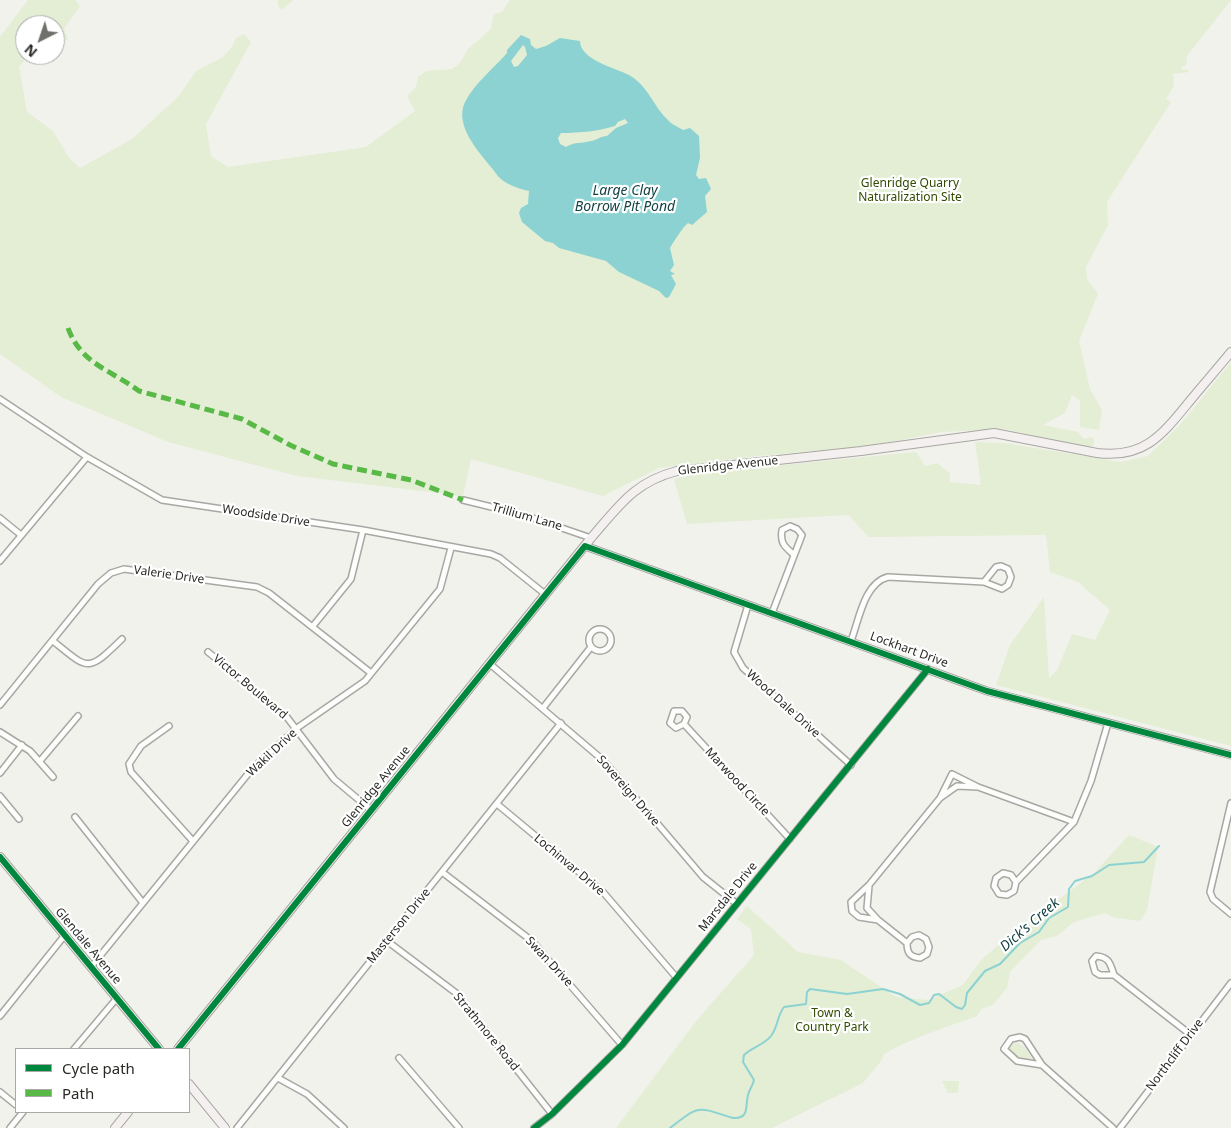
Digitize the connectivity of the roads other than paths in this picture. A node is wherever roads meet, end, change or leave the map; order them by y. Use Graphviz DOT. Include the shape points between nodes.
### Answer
graph roads {
  1 [pos="1231,352"];
  2 [pos="0,399"];
  3 [pos="87,457"];
  4 [pos="463,500"];
  5 [pos="0,518"];
  6 [pos="362,530"];
  7 [pos="21,535"];
  8 [pos="591,538"];
  9 [pos="585,546"];
  10 [pos="451,548"];
  11 [pos="793,554"];
  12 [pos="0,561"];
  13 [pos="984,582"];
  14 [pos="545,594"];
  15 [pos="748,606"];
  16 [pos="772,613"];
  17 [pos="313,626"];
  18 [pos="122,639"];
  19 [pos="53,641"];
  20 [pos="851,641"];
  21 [pos="591,648"];
  22 [pos="208,652"];
  23 [pos="490,664"];
  24 [pos="928,669"];
  25 [pos="371,673"];
  26 [pos="0,705"];
  27 [pos="543,708"];
  28 [pos="78,716"];
  29 [pos="561,723"];
  30 [pos="1108,723"];
  31 [pos="684,724"];
  32 [pos="169,726"];
  33 [pos="297,728"];
  34 [pos="0,732"];
  35 [pos="22,744"];
  36 [pos="1231,756"];
  37 [pos="40,762"];
  38 [pos="850,765"];
  39 [pos="0,773"];
  40 [pos="53,778"];
  41 [pos="978,787"];
  42 [pos="0,796"];
  43 [pos="940,798"];
  44 [pos="1231,803"];
  45 [pos="497,804"];
  46 [pos="371,810"];
  47 [pos="75,817"];
  48 [pos="19,819"];
  49 [pos="1074,822"];
  50 [pos="790,839"];
  51 [pos="192,840"];
  52 [pos="0,857"];
  53 [pos="442,872"];
  54 [pos="1016,882"];
  55 [pos="869,885"];
  56 [pos="143,903"];
  57 [pos="737,904"];
  58 [pos="1231,914"];
  59 [pos="878,920"];
  60 [pos="65,935"];
  61 [pos="387,941"];
  62 [pos="907,943"];
  63 [pos="92,967"];
  64 [pos="1114,975"];
  65 [pos="676,977"];
  66 [pos="1231,983"];
  67 [pos="116,998"];
  68 [pos="0,1016"];
  69 [pos="1191,1035"];
  70 [pos="622,1045"];
  71 [pos="75,1048"];
  72 [pos="159,1048"];
  73 [pos="179,1048"];
  74 [pos="399,1058"];
  75 [pos="1042,1066"];
  76 [pos="278,1078"];
  77 [pos="190,1085"];
  78 [pos="0,1092"];
  79 [pos="15,1104"];
  80 [pos="22,1113"];
  81 [pos="127,1113"];
  82 [pos="552,1114"];
  83 [pos="10,1128"];
  84 [pos="115,1128"];
  85 [pos="225,1128"];
  86 [pos="237,1128"];
  87 [pos="344,1128"];
  88 [pos="459,1128"];
  89 [pos="534,1128"];
  90 [pos="1113,1128"];
  91 [pos="1120,1128"];
  1 -- 8 [label="main road, Glenridge Avenue" via="1161,435 1128,453 1097,453 994,433 678,471 659,476 633,491"];
  2 -- 3 [label="street, Woodside Drive"];
  3 -- 6 [label="street, Woodside Drive" via="162,500"];
  3 -- 7 [label="street"];
  4 -- 8 [label="street, Trillium Lane"];
  5 -- 7 [label="street"];
  6 -- 10 [label="street, Woodside Drive"];
  6 -- 17 [label="street" via="351,579"];
  7 -- 12 [label="street"];
  8 -- 9 [label="main road, Glenridge Avenue"];
  9 -- 14 [label="main road, Glenridge Avenue"];
  9 -- 15 [label="street, Lockhart Drive"];
  10 -- 14 [label="street, Woodside Drive" via="500,558"];
  10 -- 25 [label="street, Wakil Drive" via="440,590"];
  11 -- 11 [label="street" via="780,539 782,530 790,526 797,528 802,535"];
  11 -- 16 [label="street"];
  13 -- 13 [label="street" via="996,567 1008,569 1011,577 1002,589"];
  13 -- 20 [label="street" via="879,579 870,589"];
  14 -- 23 [label="main road, Glenridge Avenue"];
  15 -- 16 [label="street, Lockhart Drive"];
  15 -- 38 [label="street, Wood Dale Drive" via="734,652 736,659"];
  16 -- 20 [label="street, Lockhart Drive"];
  17 -- 19 [label="street, Valerie Drive" via="270,592 257,587 124,569 111,573 98,584"];
  17 -- 25 [label="street, Valerie Drive"];
  18 -- 19 [label="street" via="91,665 81,664"];
  19 -- 26 [label="street, Valerie Drive"];
  20 -- 24 [label="street, Lockhart Drive"];
  21 -- 21 [label="street" via="599,652 607,649 611,641 608,633 601,629 592,632 589,639"];
  21 -- 27 [label="street"];
  22 -- 33 [label="street, Victor Boulevard"];
  23 -- 27 [label="street, Sovereign Drive"];
  23 -- 46 [label="main road, Glenridge Avenue"];
  24 -- 30 [label="street, Lockhart Drive" via="987,691"];
  24 -- 38 [label="street, Marsdale Drive"];
  25 -- 33 [label="street, Wakil Drive" via="365,681"];
  27 -- 29 [label="street, Sovereign Drive"];
  28 -- 37 [label="street"];
  29 -- 45 [label="street, Masterson Drive"];
  29 -- 57 [label="street, Sovereign Drive" via="604,761 703,878"];
  30 -- 36 [label="street, Lockhart Drive"];
  30 -- 49 [label="street" via="1091,781"];
  31 -- 50 [label="street, Marwood Circle"];
  32 -- 51 [label="street" via="141,746 129,764 131,772"];
  33 -- 46 [label="street, Victor Boulevard" via="334,780"];
  33 -- 51 [label="street, Wakil Drive" via="252,769"];
  34 -- 35 [label="street"];
  35 -- 37 [label="street"];
  35 -- 39 [label="street"];
  37 -- 40 [label="street"];
  38 -- 50 [label="street, Marsdale Drive"];
  41 -- 43 [label="street" via="957,786"];
  41 -- 43 [label="street" via="952,774"];
  41 -- 49 [label="street"];
  42 -- 48 [label="street"];
  43 -- 55 [label="street"];
  44 -- 58 [label="street" via="1210,892 1213,899"];
  45 -- 53 [label="street, Masterson Drive"];
  45 -- 65 [label="street, Lochinvar Drive" via="603,892"];
  46 -- 73 [label="main road, Glenridge Avenue"];
  47 -- 56 [label="street"];
  49 -- 54 [label="street"];
  50 -- 57 [label="street, Marsdale Drive"];
  51 -- 56 [label="street, Wakil Drive"];
  52 -- 60 [label="main road, Glendale Avenue"];
  53 -- 61 [label="street, Masterson Drive"];
  53 -- 70 [label="street, Swan Drive" via="532,941"];
  54 -- 54 [label="street" via="1014,891 1007,895 998,894 994,886 996,878 1003,873 1011,875"];
  55 -- 59 [label="street" via="867,908"];
  55 -- 59 [label="street" via="851,902 850,907 859,917"];
  56 -- 63 [label="street, Wakil Drive"];
  57 -- 65 [label="street, Marsdale Drive"];
  59 -- 62 [label="street"];
  60 -- 63 [label="main road, Glendale Avenue"];
  60 -- 68 [label="street"];
  61 -- 76 [label="street, Masterson Drive"];
  61 -- 82 [label="street, Strathmore Road" via="456,993"];
  62 -- 62 [label="street" via="920,935 929,946 927,954 920,958 912,957 907,951"];
  63 -- 67 [label="main road, Glendale Avenue"];
  64 -- 64 [label="street" via="1110,961 1096,956 1092,969 1100,975"];
  64 -- 69 [label="street"];
  65 -- 70 [label="street, Marsdale Drive"];
  66 -- 69 [label="street, Northcliff Drive"];
  67 -- 71 [label="street"];
  67 -- 72 [label="main road, Glendale Avenue"];
  69 -- 91 [label="street, Northcliff Drive"];
  70 -- 82 [label="street, Marsdale Drive"];
  74 -- 88 [label="street"];
  75 -- 75 [label="street" via="1017,1061 1004,1049 1011,1039 1020,1036"];
  75 -- 90 [label="street"];
  76 -- 86 [label="street, Masterson Drive"];
  76 -- 87 [label="street" via="307,1094"];
  77 -- 85 [label="main road"];
  78 -- 79 [label="street"];
  80 -- 83 [label="street"];
  81 -- 84 [label="main road"];
  82 -- 89 [label="street, Marsdale Drive"];
}
